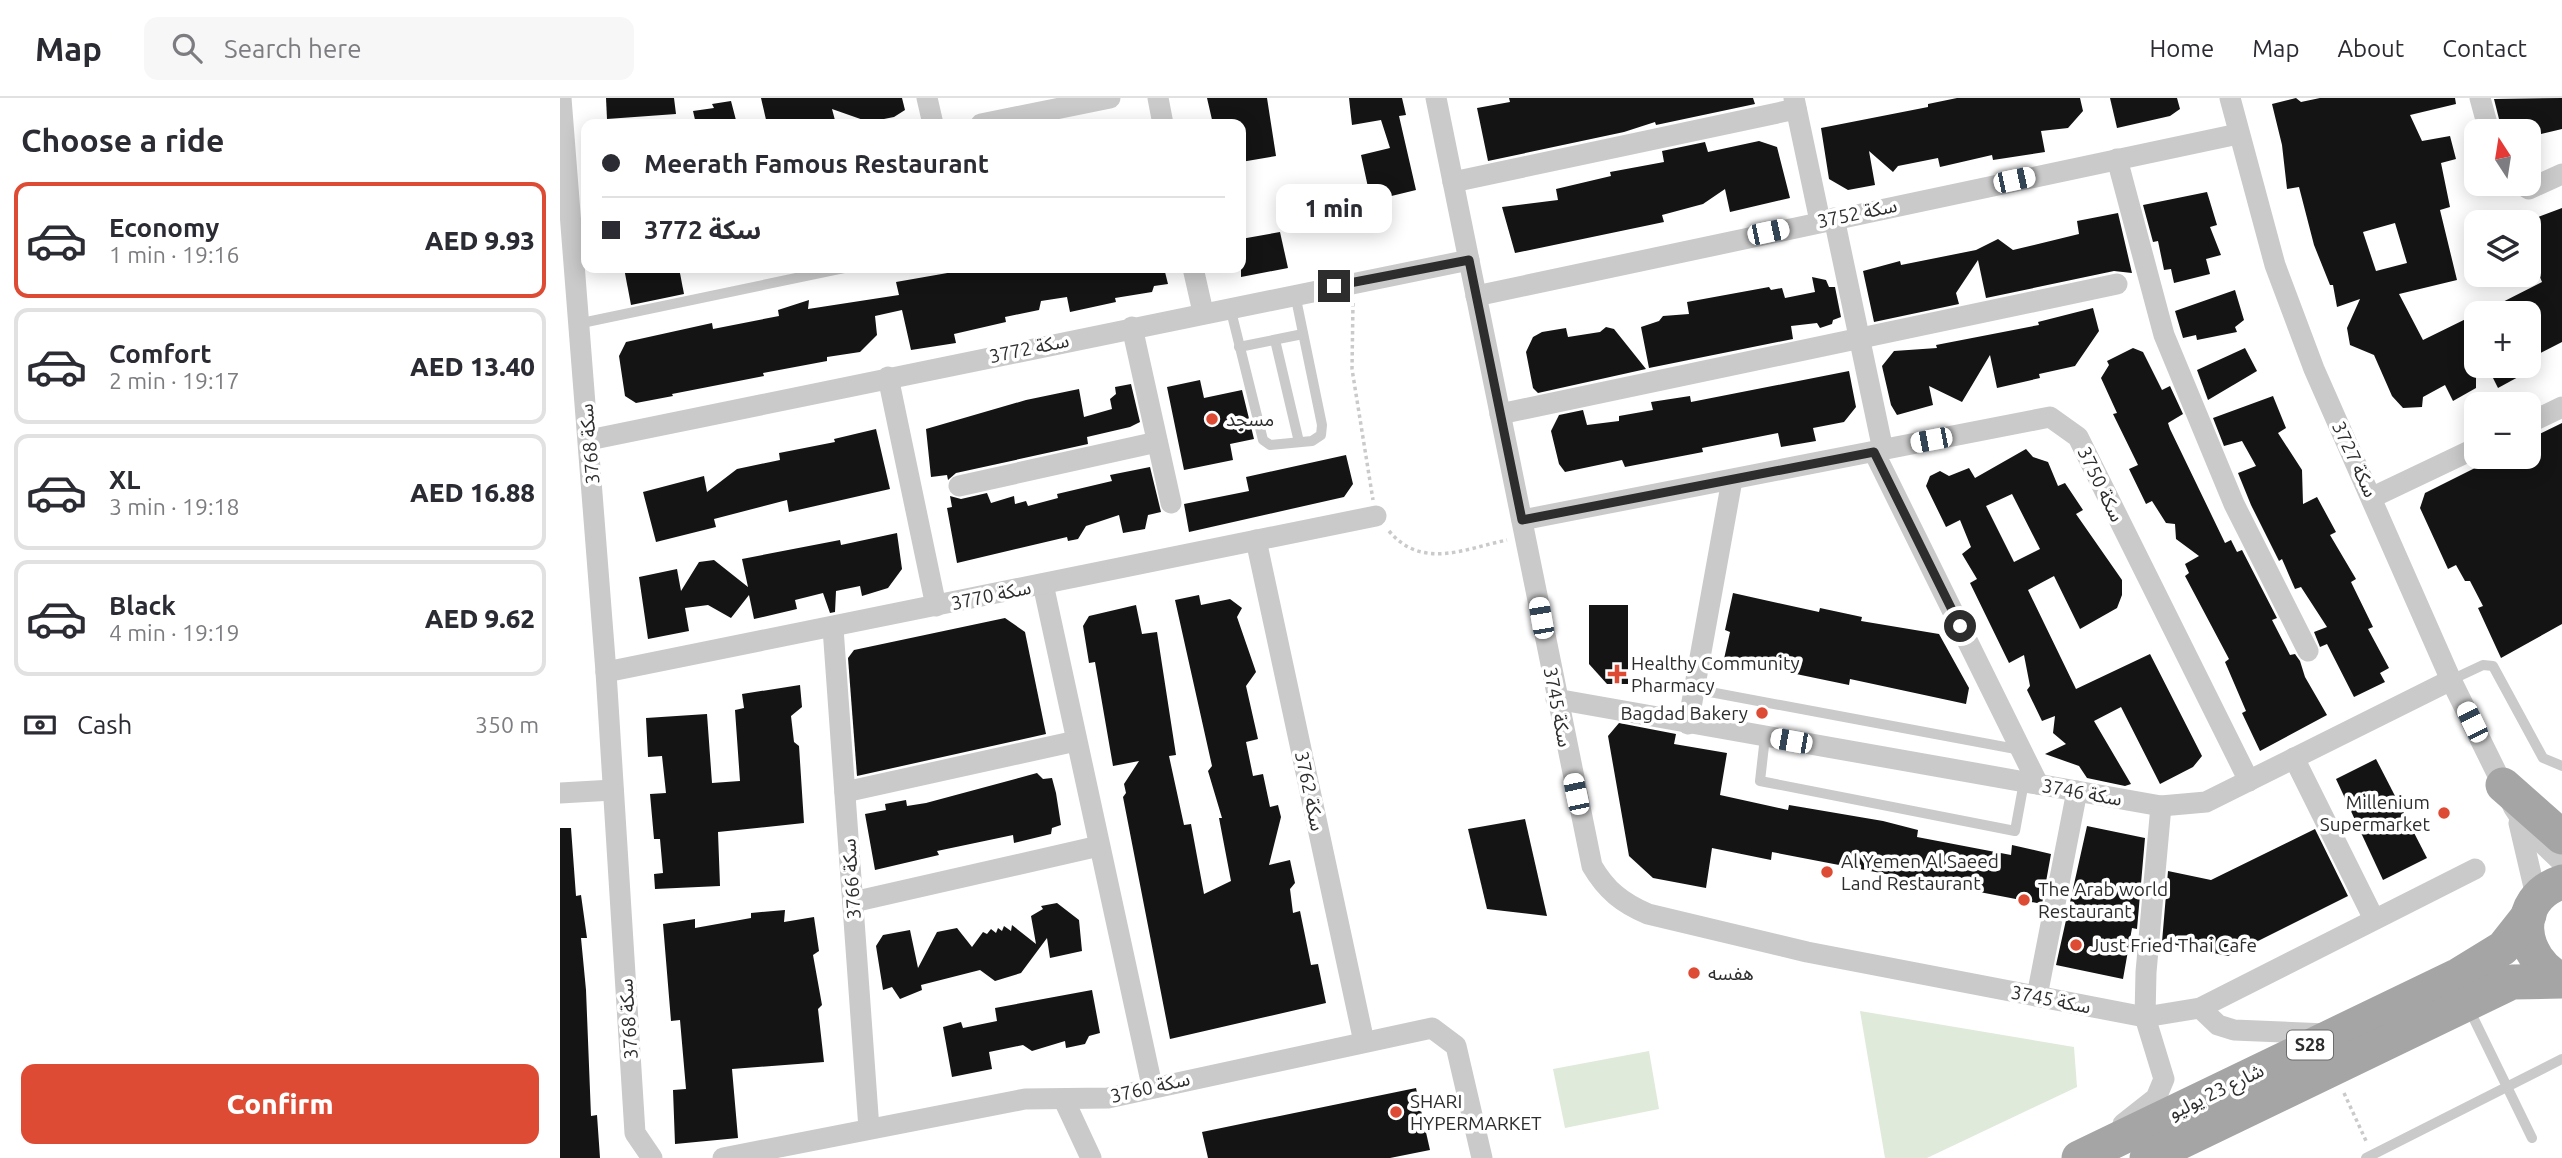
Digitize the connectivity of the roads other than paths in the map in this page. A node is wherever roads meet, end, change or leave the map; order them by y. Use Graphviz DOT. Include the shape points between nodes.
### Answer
graph roads {
  1 [pos="561,98"];
  2 [pos="927,98"];
  3 [pos="1110,98"];
  4 [pos="1158,98"];
  5 [pos="1436,98"];
  6 [pos="2231,98"];
  7 [pos="2480,98"];
  8 [pos="1795,104"];
  9 [pos="1042,105"];
  10 [pos="932,119"];
  11 [pos="997,119"];
  12 [pos="1162,119"];
  13 [pos="2486,119"];
  14 [pos="2238,134"];
  15 [pos="2117,159"];
  16 [pos="2562,174"];
  17 [pos="1453,182"];
  18 [pos="2541,184"];
  19 [pos="578,209"];
  20 [pos="1827,219"];
  21 [pos="1469,260"];
  22 [pos="820,273"];
  23 [pos="1194,273"];
  24 [pos="2116,284"];
  25 [pos="1295,294"];
  26 [pos="1476,296"];
  27 [pos="1230,307"];
  28 [pos="1203,312"];
  29 [pos="577,324"];
  30 [pos="1132,327"];
  31 [pos="1303,334"];
  32 [pos="1860,338"];
  33 [pos="1275,340"];
  34 [pos="1239,347"];
  35 [pos="888,377"];
  36 [pos="2562,407"];
  37 [pos="1500,414"];
  38 [pos="2541,417"];
  39 [pos="589,440"];
  40 [pos="1157,442"];
  41 [pos="1299,442"];
  42 [pos="1879,451"];
  43 [pos="2464,454"];
  44 [pos="1732,480"];
  45 [pos="959,486"];
  46 [pos="2373,497"];
  47 [pos="1171,503"];
  48 [pos="1376,516"];
  49 [pos="1524,528"];
  50 [pos="1256,540"];
  51 [pos="1043,584"];
  52 [pos="936,606"];
  53 [pos="833,628"];
  54 [pos="2308,651"];
  55 [pos="606,672"];
  56 [pos="2451,680"];
  57 [pos="1694,689"];
  58 [pos="1556,699"];
  59 [pos="1688,724"];
  60 [pos="1765,737"];
  61 [pos="1076,741"];
  62 [pos="2021,750"];
  63 [pos="2294,758"];
  64 [pos="2562,766"];
  65 [pos="2249,781"];
  66 [pos="2031,783"];
  67 [pos="614,790"];
  68 [pos="2077,791"];
  69 [pos="845,792"];
  70 [pos="560,793"];
  71 [pos="2509,797"];
  72 [pos="2161,806"];
  73 [pos="2562,837"];
  74 [pos="1099,846"];
  75 [pos="2562,862"];
  76 [pos="2475,869"];
  77 [pos="2542,899"];
  78 [pos="853,902"];
  79 [pos="2374,919"];
  80 [pos="2562,981"];
  81 [pos="2037,996"];
  82 [pos="2466,1003"];
  83 [pos="2200,1008"];
  84 [pos="2146,1017"];
  85 [pos="1364,1042"];
  86 [pos="2332,1051"];
  87 [pos="2562,1059"];
  88 [pos="1152,1086"];
  89 [pos="2507,1088"];
  90 [pos="1064,1100"];
  91 [pos="869,1129"];
  92 [pos="2532,1138"];
  93 [pos="2083,1156"];
  94 [pos="2369,1156"];
  95 [pos="652,1158"];
  96 [pos="723,1158"];
  97 [pos="1091,1158"];
  98 [pos="1482,1158"];
  99 [pos="2147,1158"];
  1 -- 19 [label="street, سكة 3768"];
  2 -- 10 [label="street"];
  3 -- 9 [label="street"];
  4 -- 12 [label="street"];
  5 -- 17 [label="street, سكة 3745"];
  6 -- 14 [label="street, سكة 3727"];
  7 -- 13 [label="street"];
  8 -- 17 [label="street"];
  8 -- 20 [label="street"];
  9 -- 11 [label="street"];
  14 -- 15 [label="street, سكة 3752"];
  14 -- 46 [label="street, سكة 3727" via="2275,265 2314,369"];
  15 -- 20 [label="street, سكة 3752"];
  15 -- 54 [label="street" via="2164,335 2234,504"];
  16 -- 18 [label="street"];
  17 -- 21 [label="street, سكة 3745"];
  19 -- 29 [label="street, سكة 3768"];
  20 -- 26 [label="street, سكة 3752"];
  20 -- 32 [label="street"];
  21 -- 25 [label="street, سكة 3772"];
  21 -- 26 [label="street, سكة 3745"];
  22 -- 29 [label="lane"];
  23 -- 28 [label="street"];
  24 -- 32 [label="street"];
  25 -- 27 [label="street, سكة 3772"];
  25 -- 31 [label="lane"];
  26 -- 37 [label="street, سكة 3745"];
  27 -- 28 [label="street, سكة 3772"];
  27 -- 34 [label="lane"];
  28 -- 30 [label="street, سكة 3772"];
  29 -- 39 [label="street, سكة 3768"];
  30 -- 35 [label="street, سكة 3772"];
  30 -- 40 [label="street"];
  31 -- 33 [label="lane"];
  31 -- 41 [label="lane" via="1322,425 1321,435"];
  32 -- 37 [label="street"];
  32 -- 42 [label="street"];
  33 -- 34 [label="lane"];
  33 -- 41 [label="lane"];
  34 -- 41 [label="lane" via="1263,440 1270,445"];
  35 -- 39 [label="street, سكة 3772"];
  35 -- 52 [label="street"];
  36 -- 38 [label="street"];
  37 -- 49 [label="street, سكة 3745"];
  39 -- 55 [label="street, سكة 3768"];
  40 -- 45 [label="street"];
  40 -- 47 [label="street"];
  42 -- 44 [label="street, سكة 3750"];
  42 -- 62 [label="street"];
  42 -- 65 [label="street, سكة 3750" via="2050,417 2078,437"];
  43 -- 46 [label="street"];
  44 -- 49 [label="street, سكة 3750"];
  44 -- 57 [label="street"];
  46 -- 56 [label="street, سكة 3727"];
  48 -- 50 [label="street, سكة 3770"];
  49 -- 58 [label="street, سكة 3745"];
  50 -- 51 [label="street, سكة 3770"];
  50 -- 85 [label="street, سكة 3762"];
  51 -- 52 [label="street, سكة 3770"];
  51 -- 61 [label="street"];
  52 -- 53 [label="street, سكة 3770"];
  53 -- 55 [label="street, سكة 3770"];
  53 -- 69 [label="street, سكة 3766"];
  55 -- 67 [label="street, سكة 3768"];
  56 -- 63 [label="street, سكة 3746"];
  56 -- 64 [label="lane" via="2483,665 2493,666 2543,758"];
  56 -- 71 [label="street, سكة 3727"];
  57 -- 59 [label="street"];
  57 -- 62 [label="lane"];
  58 -- 59 [label="street, سكة 3746"];
  58 -- 81 [label="street, سكة 3745" via="1592,866 1605,888 1629,906 1807,951"];
  59 -- 60 [label="street, سكة 3746"];
  60 -- 66 [label="street, سكة 3746"];
  60 -- 66 [label="lane" via="1760,781 2015,831"];
  61 -- 69 [label="street"];
  61 -- 74 [label="street"];
  62 -- 66 [label="street"];
  63 -- 65 [label="street, سكة 3746"];
  63 -- 79 [label="street"];
  65 -- 72 [label="street, سكة 3746" via="2206,802"];
  66 -- 68 [label="street, سكة 3746"];
  67 -- 70 [label="street"];
  67 -- 95 [label="street, سكة 3768" via="635,1133"];
  68 -- 72 [label="street, سكة 3746"];
  68 -- 81 [label="street"];
  69 -- 78 [label="street, سكة 3766"];
  71 -- 73 [label="main road"];
  71 -- 75 [label="street, سكة 3727" via="2529,831"];
  71 -- 77 [label="street, سكة 3727"];
  72 -- 84 [label="street"];
  74 -- 78 [label="street"];
  74 -- 88 [label="street"];
  76 -- 79 [label="street"];
  77 -- 80 [label="main road, S28" via="2526,932 2533,955 2548,974"];
  77 -- 86 [label="main road, شارع 23 يوليو / S28" via="2502,948"];
  78 -- 91 [label="street, سكة 3766"];
  79 -- 83 [label="street"];
  80 -- 82 [label="main road, شارع 23 يوليو / S28" via="2512,982"];
  81 -- 84 [label="street, سكة 3745"];
  82 -- 86 [label="main road, شارع 23 يوليو / S28"];
  82 -- 89 [label="lane"];
  83 -- 84 [label="street"];
  83 -- 86 [label="street" via="2218,1025"];
  84 -- 93 [label="street" via="2164,1079 2156,1098"];
  85 -- 88 [label="street, سكة 3760"];
  85 -- 98 [label="street, سكة 3760" via="1432,1028 1456,1046"];
  86 -- 93 [label="main road, شارع 23 يوليو / S28"];
  86 -- 99 [label="main road, شارع 23 يوليو / S28"];
  87 -- 89 [label="lane"];
  88 -- 90 [label="street, سكة 3760" via="1108,1098"];
  89 -- 92 [label="lane"];
  89 -- 94 [label="lane"];
  90 -- 91 [label="street, سكة 3760" via="1025,1099"];
  90 -- 97 [label="street"];
  91 -- 96 [label="street, سكة 3760"];
}
